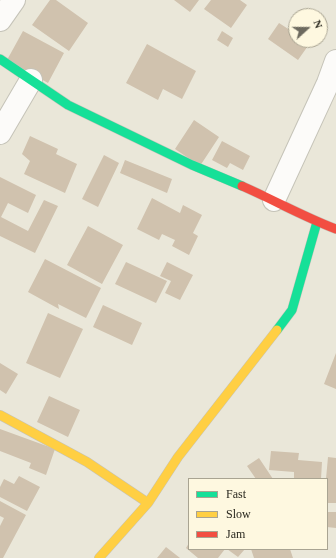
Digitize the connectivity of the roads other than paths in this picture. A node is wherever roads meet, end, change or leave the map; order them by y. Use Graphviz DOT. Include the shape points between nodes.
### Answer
graph roads {
  1 [pos="14,0"];
  2 [pos="0,20"];
  3 [pos="0,59"];
  4 [pos="336,61"];
  5 [pos="31,80"];
  6 [pos="0,133"];
  7 [pos="274,200"];
  8 [pos="317,222"];
  9 [pos="336,229"];
  10 [pos="0,415"];
  11 [pos="148,502"];
  12 [pos="98,558"];
  1 -- 2 [label="street"];
  3 -- 5 [label="street"];
  4 -- 7 [label="street"];
  5 -- 6 [label="street"];
  5 -- 7 [label="street" via="68,105 192,165"];
  7 -- 8 [label="street"];
  8 -- 9 [label="street"];
  8 -- 11 [label="street" via="292,310 178,457"];
  10 -- 11 [label="street" via="87,462"];
  11 -- 12 [label="street"];
}
